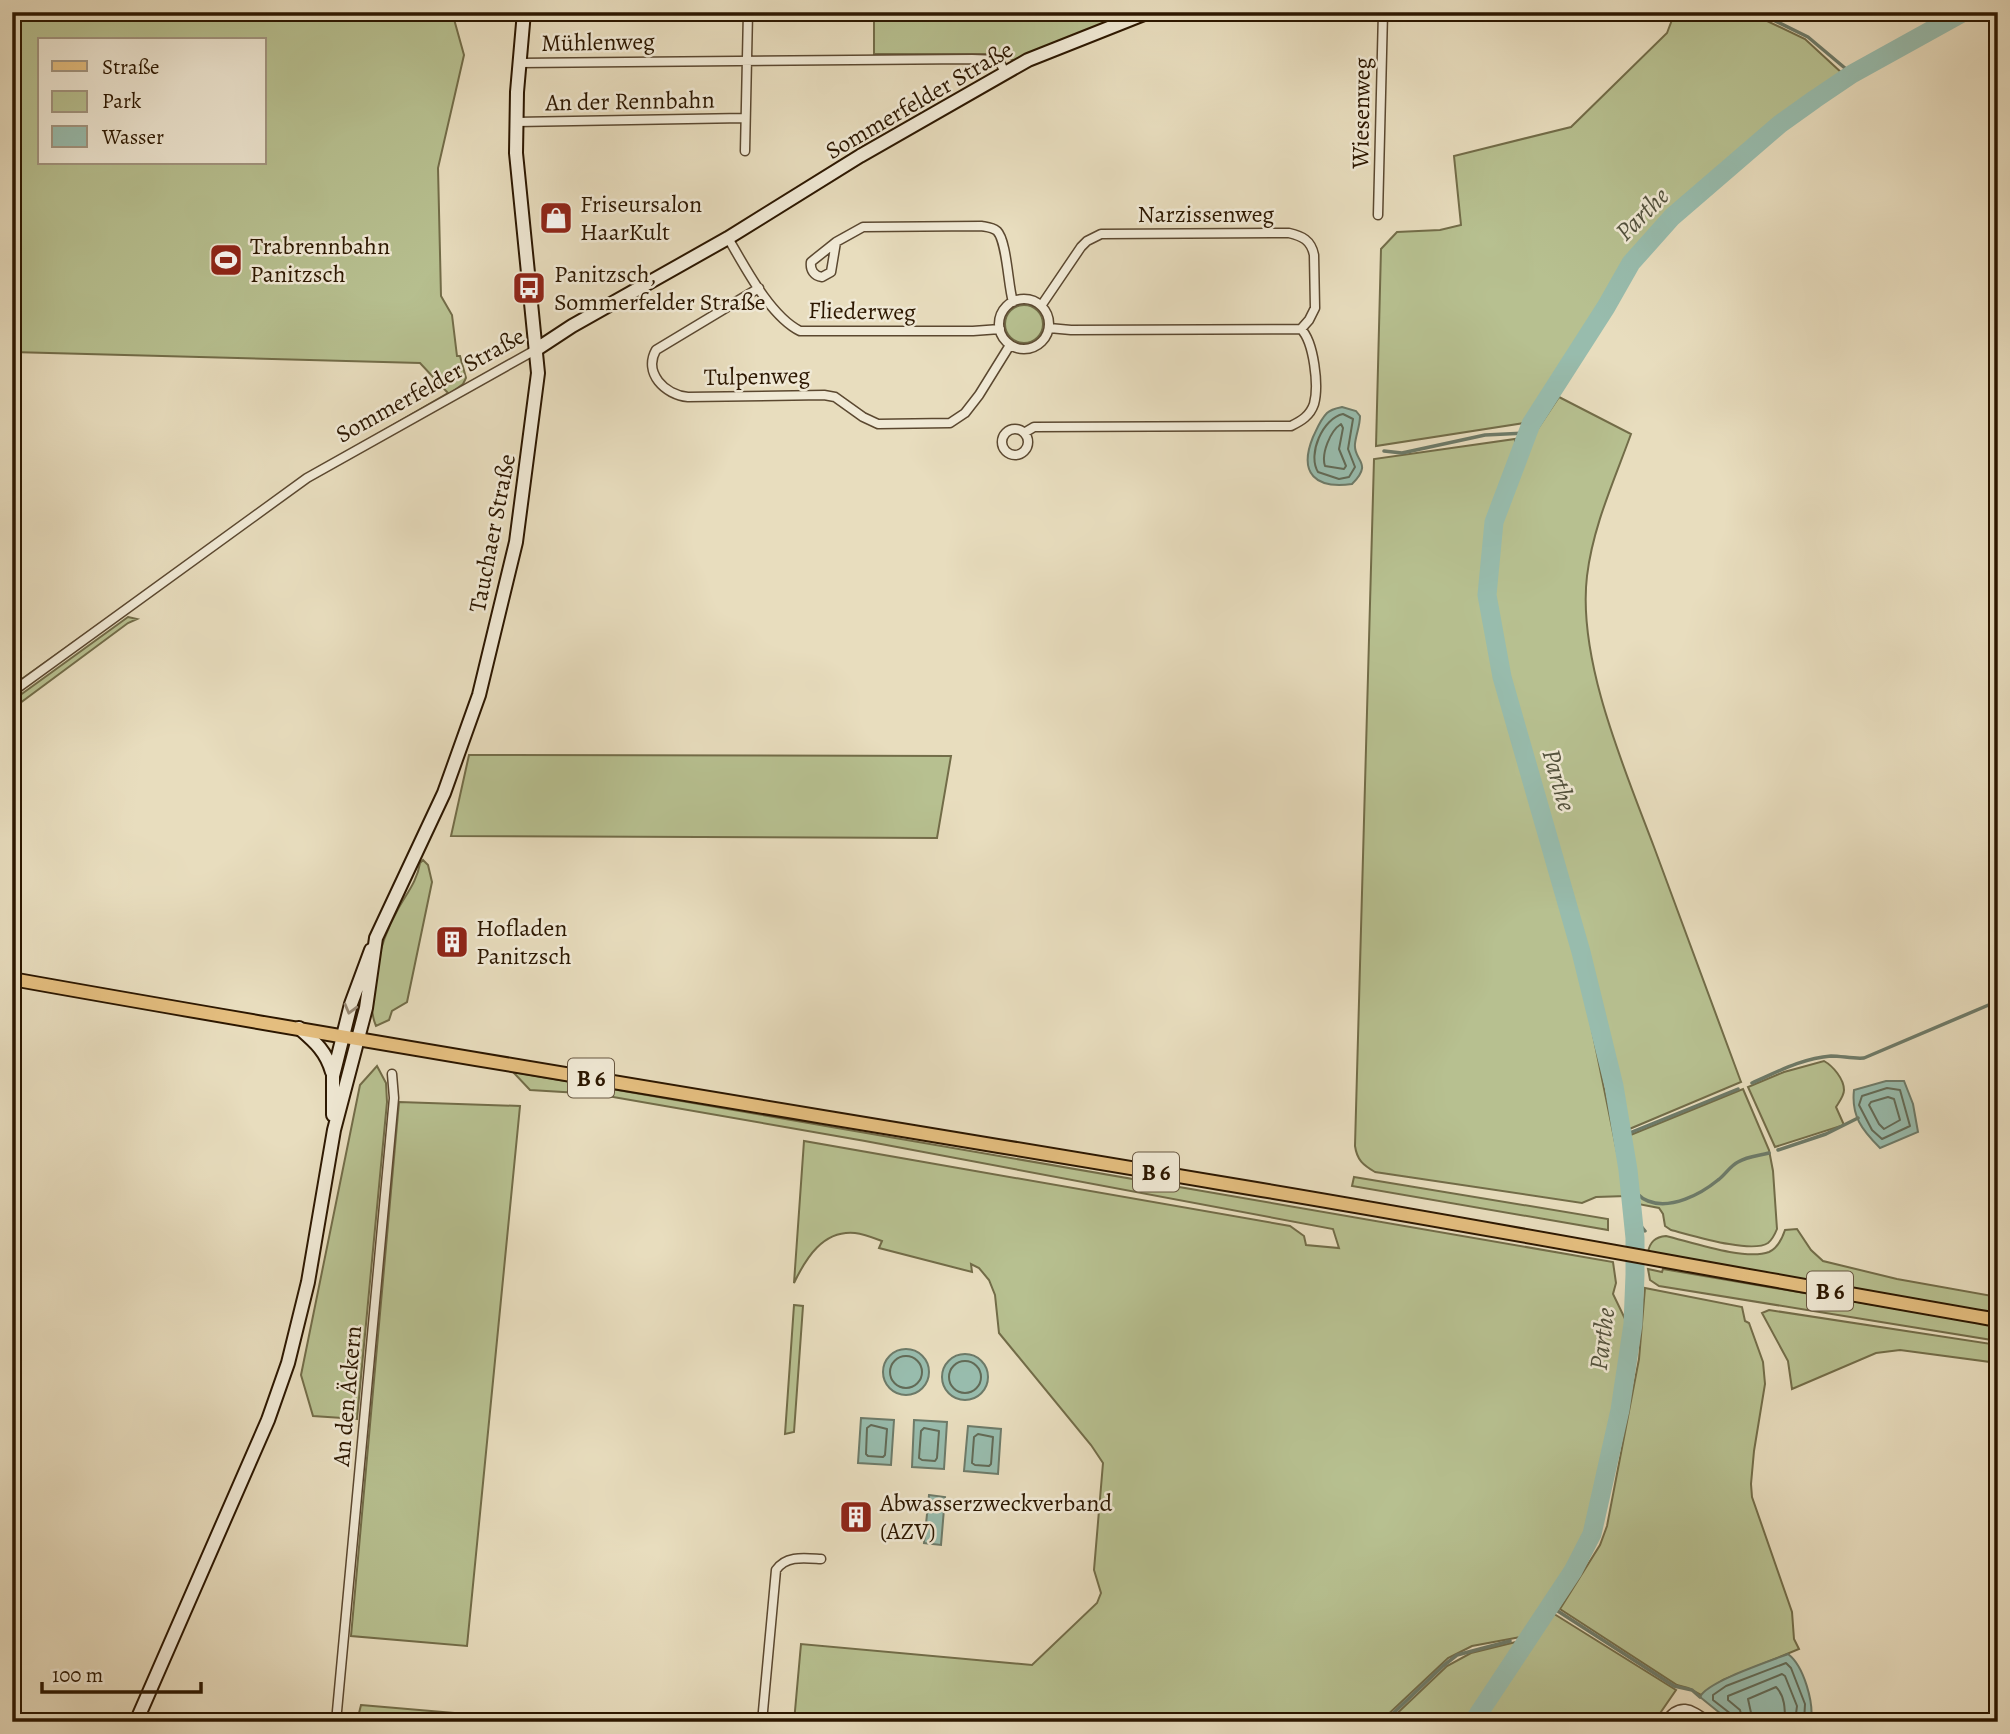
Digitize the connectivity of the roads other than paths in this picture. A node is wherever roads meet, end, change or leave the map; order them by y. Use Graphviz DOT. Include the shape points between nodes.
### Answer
graph roads {
  1 [pos="524,12"];
  2 [pos="748,12"];
  3 [pos="1149,12"];
  4 [pos="1383,12"];
  5 [pos="746,60"];
  6 [pos="519,62"];
  7 [pos="1005,73"];
  8 [pos="744,118"];
  9 [pos="516,122"];
  10 [pos="745,151"];
  11 [pos="1378,215"];
  12 [pos="728,238"];
  13 [pos="836,242"];
  14 [pos="759,288"];
  15 [pos="1013,302"];
  16 [pos="1041,306"];
  17 [pos="1049,328"];
  18 [pos="1000,329"];
  19 [pos="1301,329"];
  20 [pos="1010,345"];
  21 [pos="537,349"];
  22 [pos="1024,433"];
  23 [pos="12,692"];
  24 [pos="376,939"];
  25 [pos="12,979"];
  26 [pos="299,1028"];
  27 [pos="343,1035"];
  28 [pos="358,1038"];
  29 [pos="392,1074"];
  30 [pos="333,1076"];
  31 [pos="334,1130"];
  32 [pos="1998,1320"];
  33 [pos="821,1559"];
  34 [pos="336,1720"];
  35 [pos="136,1722"];
  36 [pos="372,1722"];
  37 [pos="762,1722"];
  38 [pos="1665,1722"];
  39 [pos="1710,1722"];
  1 -- 6 [label="street, Tauchaer Straße"];
  2 -- 5 [label="street"];
  3 -- 7 [label="street, Sommerfelder Straße"];
  4 -- 11 [label="street, Wiesenweg"];
  5 -- 6 [label="street, Mühlenweg"];
  5 -- 7 [label="street, Mühlenweg" via="999,60"];
  5 -- 8 [label="street"];
  6 -- 9 [label="street, Tauchaer Straße"];
  7 -- 12 [label="street, Sommerfelder Straße"];
  8 -- 9 [label="street, An der Rennbahn"];
  8 -- 10 [label="street"];
  9 -- 21 [label="street, Tauchaer Straße"];
  12 -- 14 [label="street, Fliederweg"];
  12 -- 21 [label="street, Sommerfelder Straße"];
  13 -- 15 [label="street" via="863,227 994,229 1002,238"];
  14 -- 18 [label="street, Fliederweg" via="784,320 800,331"];
  14 -- 20 [label="street, Tulpenweg" via="656,350 653,370 659,384 688,397 824,395 878,424 950,423 979,395"];
  15 -- 16 [label="street" via="1028,300"];
  15 -- 18 [label="street" via="1003,311"];
  16 -- 17 [label="street"];
  16 -- 19 [label="street, Narzissenweg" via="1081,247 1101,234 1289,233 1304,237 1314,255 1315,308"];
  17 -- 19 [label="street"];
  17 -- 20 [label="street" via="1034,347"];
  18 -- 20 [label="street"];
  19 -- 22 [label="street" via="1310,340 1315,402 1305,419 1291,426 1034,427"];
  21 -- 23 [label="street, Sommerfelder Straße" via="307,478"];
  21 -- 24 [label="street, Tauchaer Straße" via="536,400 516,542 479,695 444,793"];
  24 -- 27 [label="street, one-way"];
  24 -- 28 [label="street, Tauchaer Straße"];
  25 -- 26 [label="main road, B 6"];
  26 -- 27 [label="main road, B 6"];
  26 -- 30 [label="street" via="320,1045"];
  27 -- 28 [label="main road, B 6"];
  27 -- 30 [label="street"];
  28 -- 31 [label="street, Tauchaer Straße"];
  28 -- 32 [label="main road, B 6"];
  29 -- 34 [label="street, An den Äckern" via="394,1098"];
  30 -- 31 [label="street"];
  31 -- 35 [label="street" via="302,1309 279,1392"];
  33 -- 37 [label="street" via="794,1558 776,1570"];
  34 -- 36 [label="street"];
  38 -- 39 [label="street" via="1681,1708"];
}
